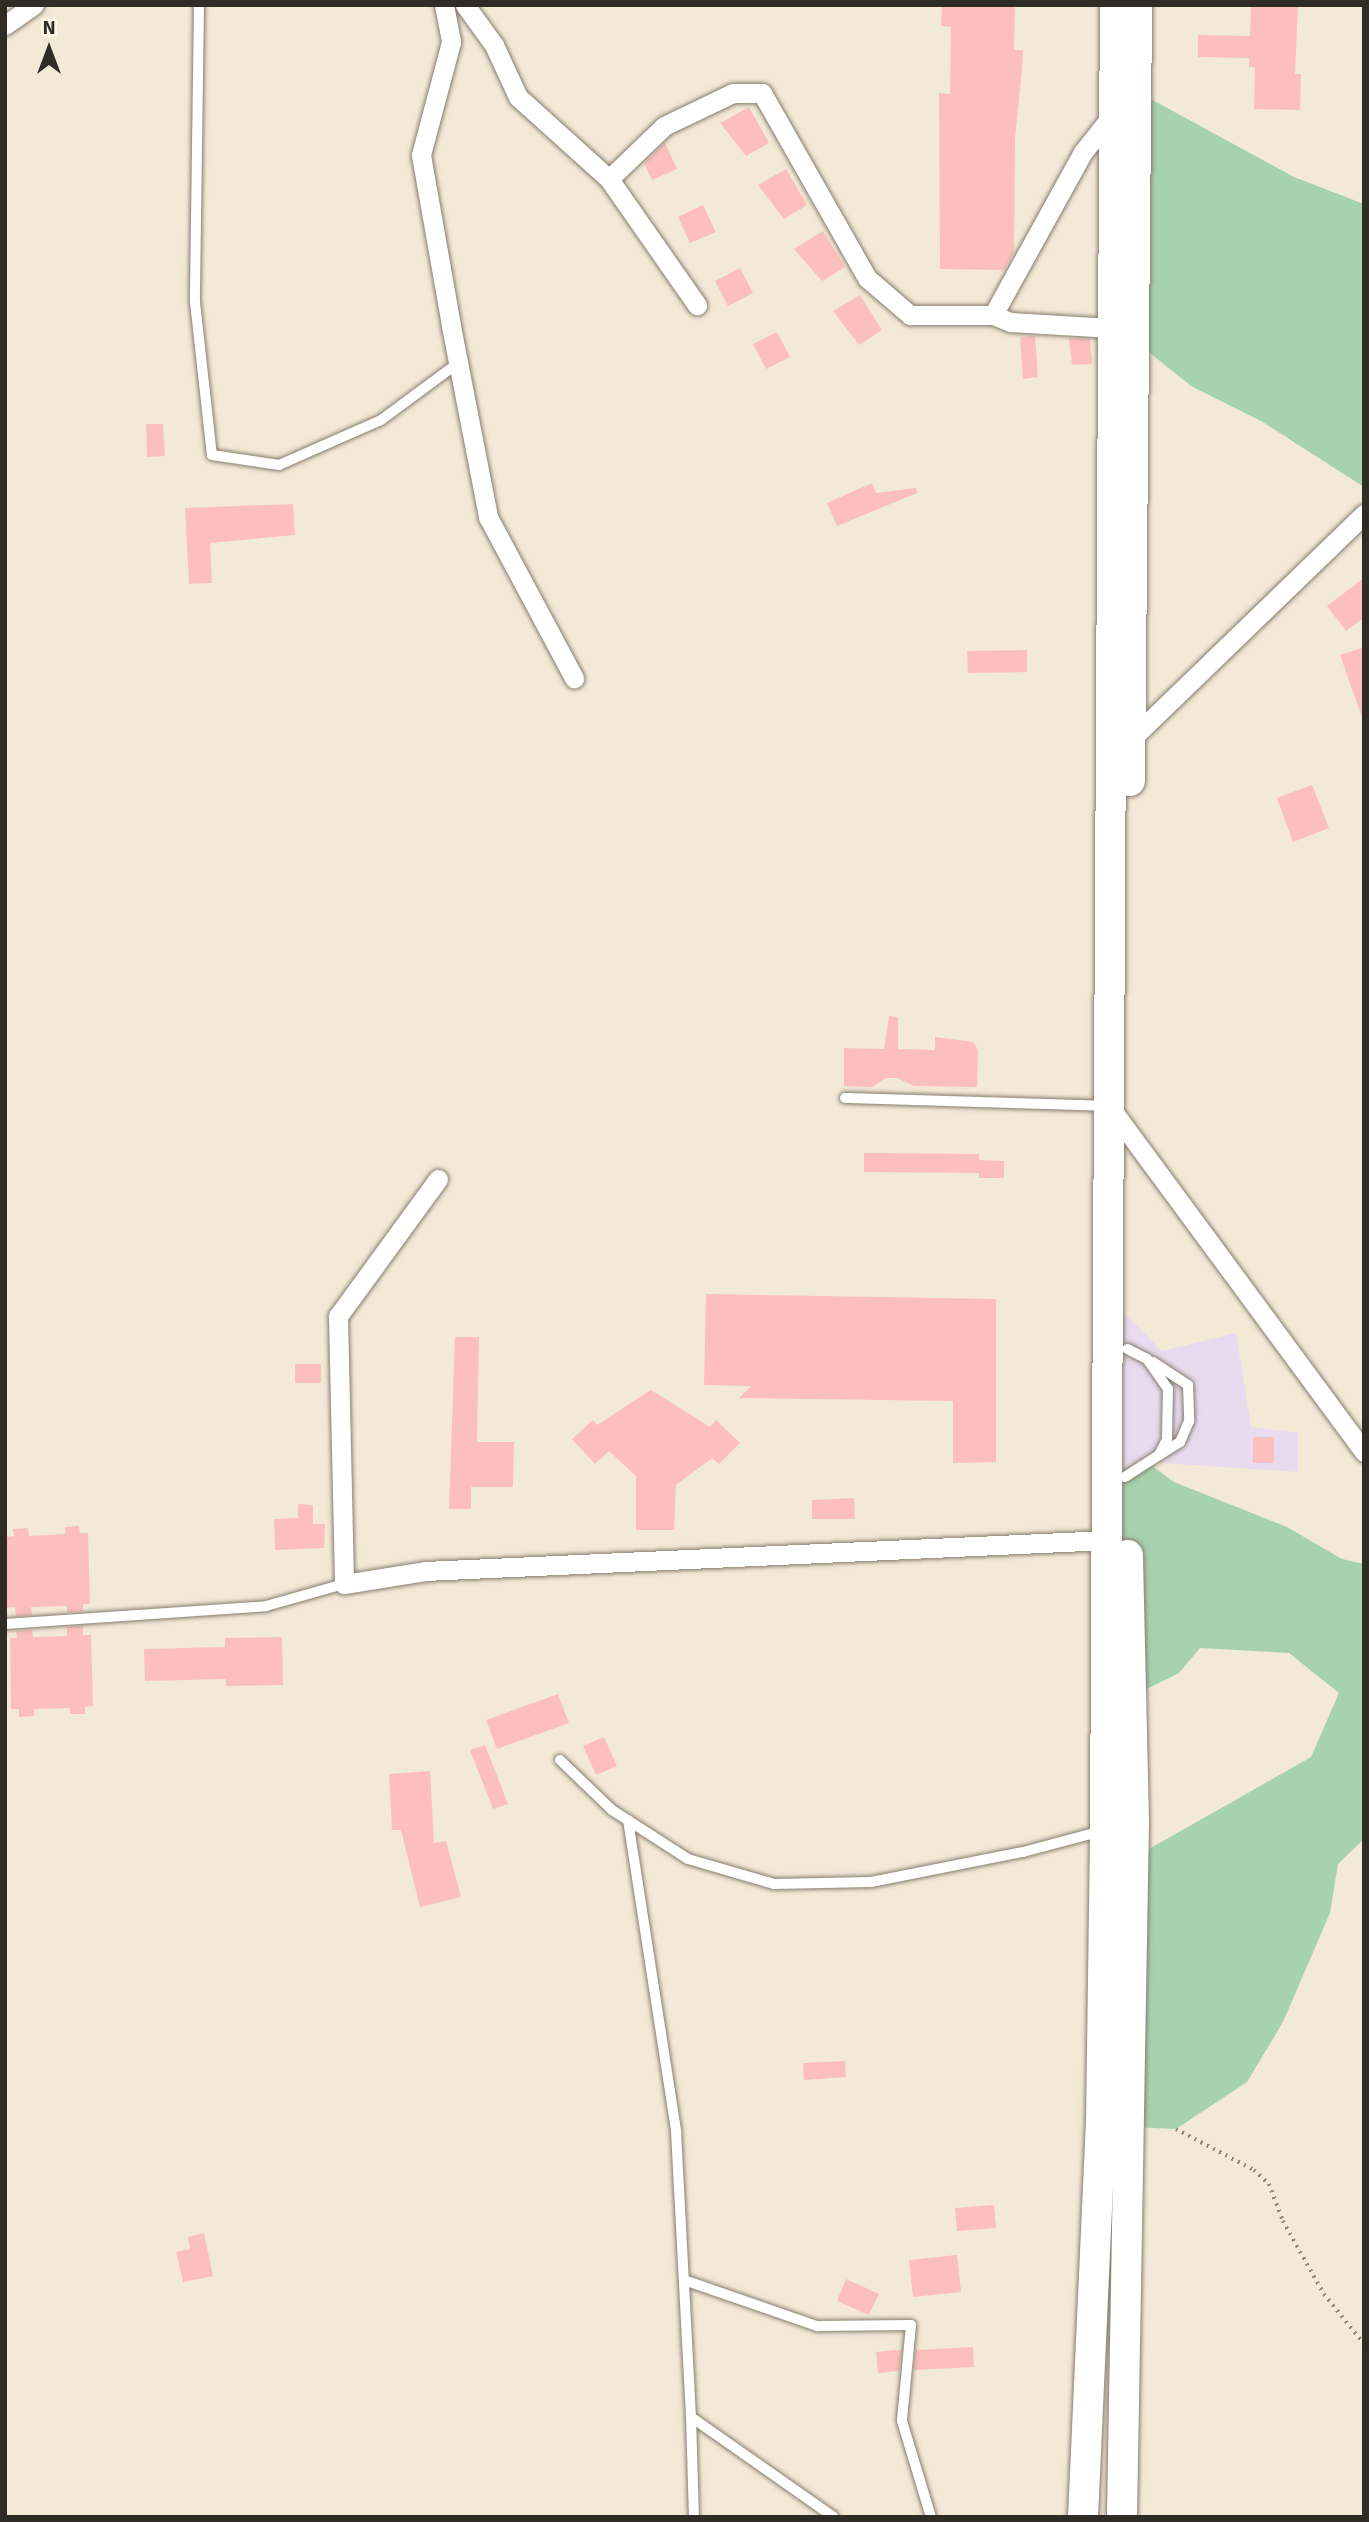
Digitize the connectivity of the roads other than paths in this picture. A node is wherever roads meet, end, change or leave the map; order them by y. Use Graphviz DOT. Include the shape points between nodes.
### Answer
graph roads {
  1 [pos="34,5"];
  2 [pos="199,5"];
  3 [pos="444,5"];
  4 [pos="466,5"];
  5 [pos="1115,5"];
  6 [pos="1137,5"];
  7 [pos="5,25"];
  8 [pos="1114,113"];
  9 [pos="609,179"];
  10 [pos="697,305"];
  11 [pos="993,315"];
  12 [pos="1112,328"];
  13 [pos="458,363"];
  14 [pos="1364,514"];
  15 [pos="574,678"];
  16 [pos="1120,748"];
  17 [pos="845,1098"];
  18 [pos="1117,1117"];
  19 [pos="438,1178"];
  20 [pos="1137,1354"];
  21 [pos="1364,1452"];
  22 [pos="1159,1455"];
  23 [pos="1125,1478"];
  24 [pos="1108,1540"];
  25 [pos="344,1584"];
  26 [pos="5,1624"];
  27 [pos="560,1760"];
  28 [pos="628,1820"];
  29 [pos="1105,1829"];
  30 [pos="684,2280"];
  31 [pos="691,2417"];
  32 [pos="694,2517"];
  33 [pos="834,2517"];
  34 [pos="931,2517"];
  35 [pos="1083,2517"];
  36 [pos="1122,2517"];
  1 -- 7 [label="street"];
  2 -- 13 [label="lane" via="195,302 212,455 279,465 381,420"];
  3 -- 13 [label="street" via="451,42 421,155"];
  4 -- 9 [label="street" via="494,45 518,97"];
  5 -- 8 [label="main road"];
  6 -- 16 [label="main road"];
  8 -- 11 [label="street" via="1083,152"];
  8 -- 12 [label="main road"];
  9 -- 10 [label="street"];
  9 -- 11 [label="street" via="664,126 733,93 762,93 867,278 910,315"];
  11 -- 12 [label="street" via="1010,322"];
  12 -- 16 [label="main road"];
  13 -- 15 [label="street" via="488,517"];
  14 -- 16 [label="street"];
  16 -- 18 [label="main road"];
  17 -- 18 [label="lane"];
  18 -- 20 [label="main road"];
  18 -- 21 [label="street"];
  18 -- 24 [label="main road"];
  19 -- 25 [label="street" via="338,1317"];
  20 -- 22 [label="lane" via="1168,1389 1167,1439"];
  20 -- 22 [label="lane" via="1188,1385 1189,1421 1180,1443"];
  20 -- 23 [label="main road"];
  22 -- 23 [label="lane"];
  23 -- 36 [label="main road" via="1134,1822"];
  24 -- 25 [label="street" via="425,1571"];
  24 -- 29 [label="main road"];
  25 -- 26 [label="lane" via="266,1606"];
  27 -- 28 [label="lane"];
  28 -- 29 [label="lane" via="688,1859 774,1884 871,1882 1023,1852"];
  28 -- 30 [label="lane" via="676,2131"];
  29 -- 35 [label="main road" via="1101,2122"];
  30 -- 31 [label="lane"];
  30 -- 34 [label="lane" via="817,2326 911,2325 902,2421"];
  31 -- 32 [label="lane"];
  31 -- 33 [label="lane"];
}
